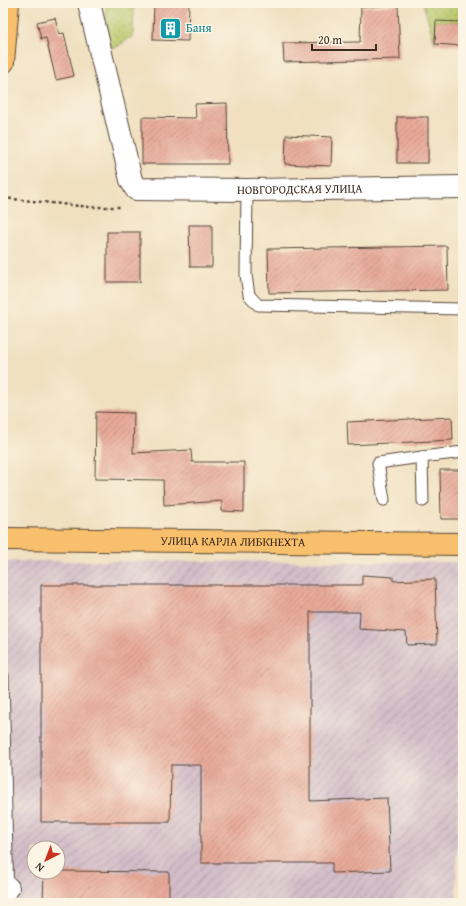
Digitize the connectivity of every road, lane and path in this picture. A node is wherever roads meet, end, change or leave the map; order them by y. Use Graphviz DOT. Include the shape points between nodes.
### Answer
graph roads {
  1 [pos="8,3"];
  2 [pos="89,3"];
  3 [pos="3,62"];
  4 [pos="463,187"];
  5 [pos="247,190"];
  6 [pos="463,309"];
  7 [pos="463,452"];
  8 [pos="422,457"];
  9 [pos="384,500"];
  10 [pos="423,501"];
  11 [pos="3,539"];
  12 [pos="463,544"];
  13 [pos="3,676"];
  14 [pos="6,893"];
  1 -- 3 [label="main road"];
  2 -- 5 [label="street, НОВГОРОДСКАЯ УЛИЦА" via="131,180 136,189"];
  4 -- 5 [label="street, НОВГОРОДСКАЯ УЛИЦА"];
  5 -- 6 [label="lane" via="246,275 249,295 258,305"];
  7 -- 8 [label="lane"];
  8 -- 9 [label="lane" via="378,463"];
  8 -- 10 [label="lane"];
  11 -- 12 [label="main road, УЛИЦА КАРЛА ЛИБКНЕХТА"];
  13 -- 14 [label="lane"];
}
